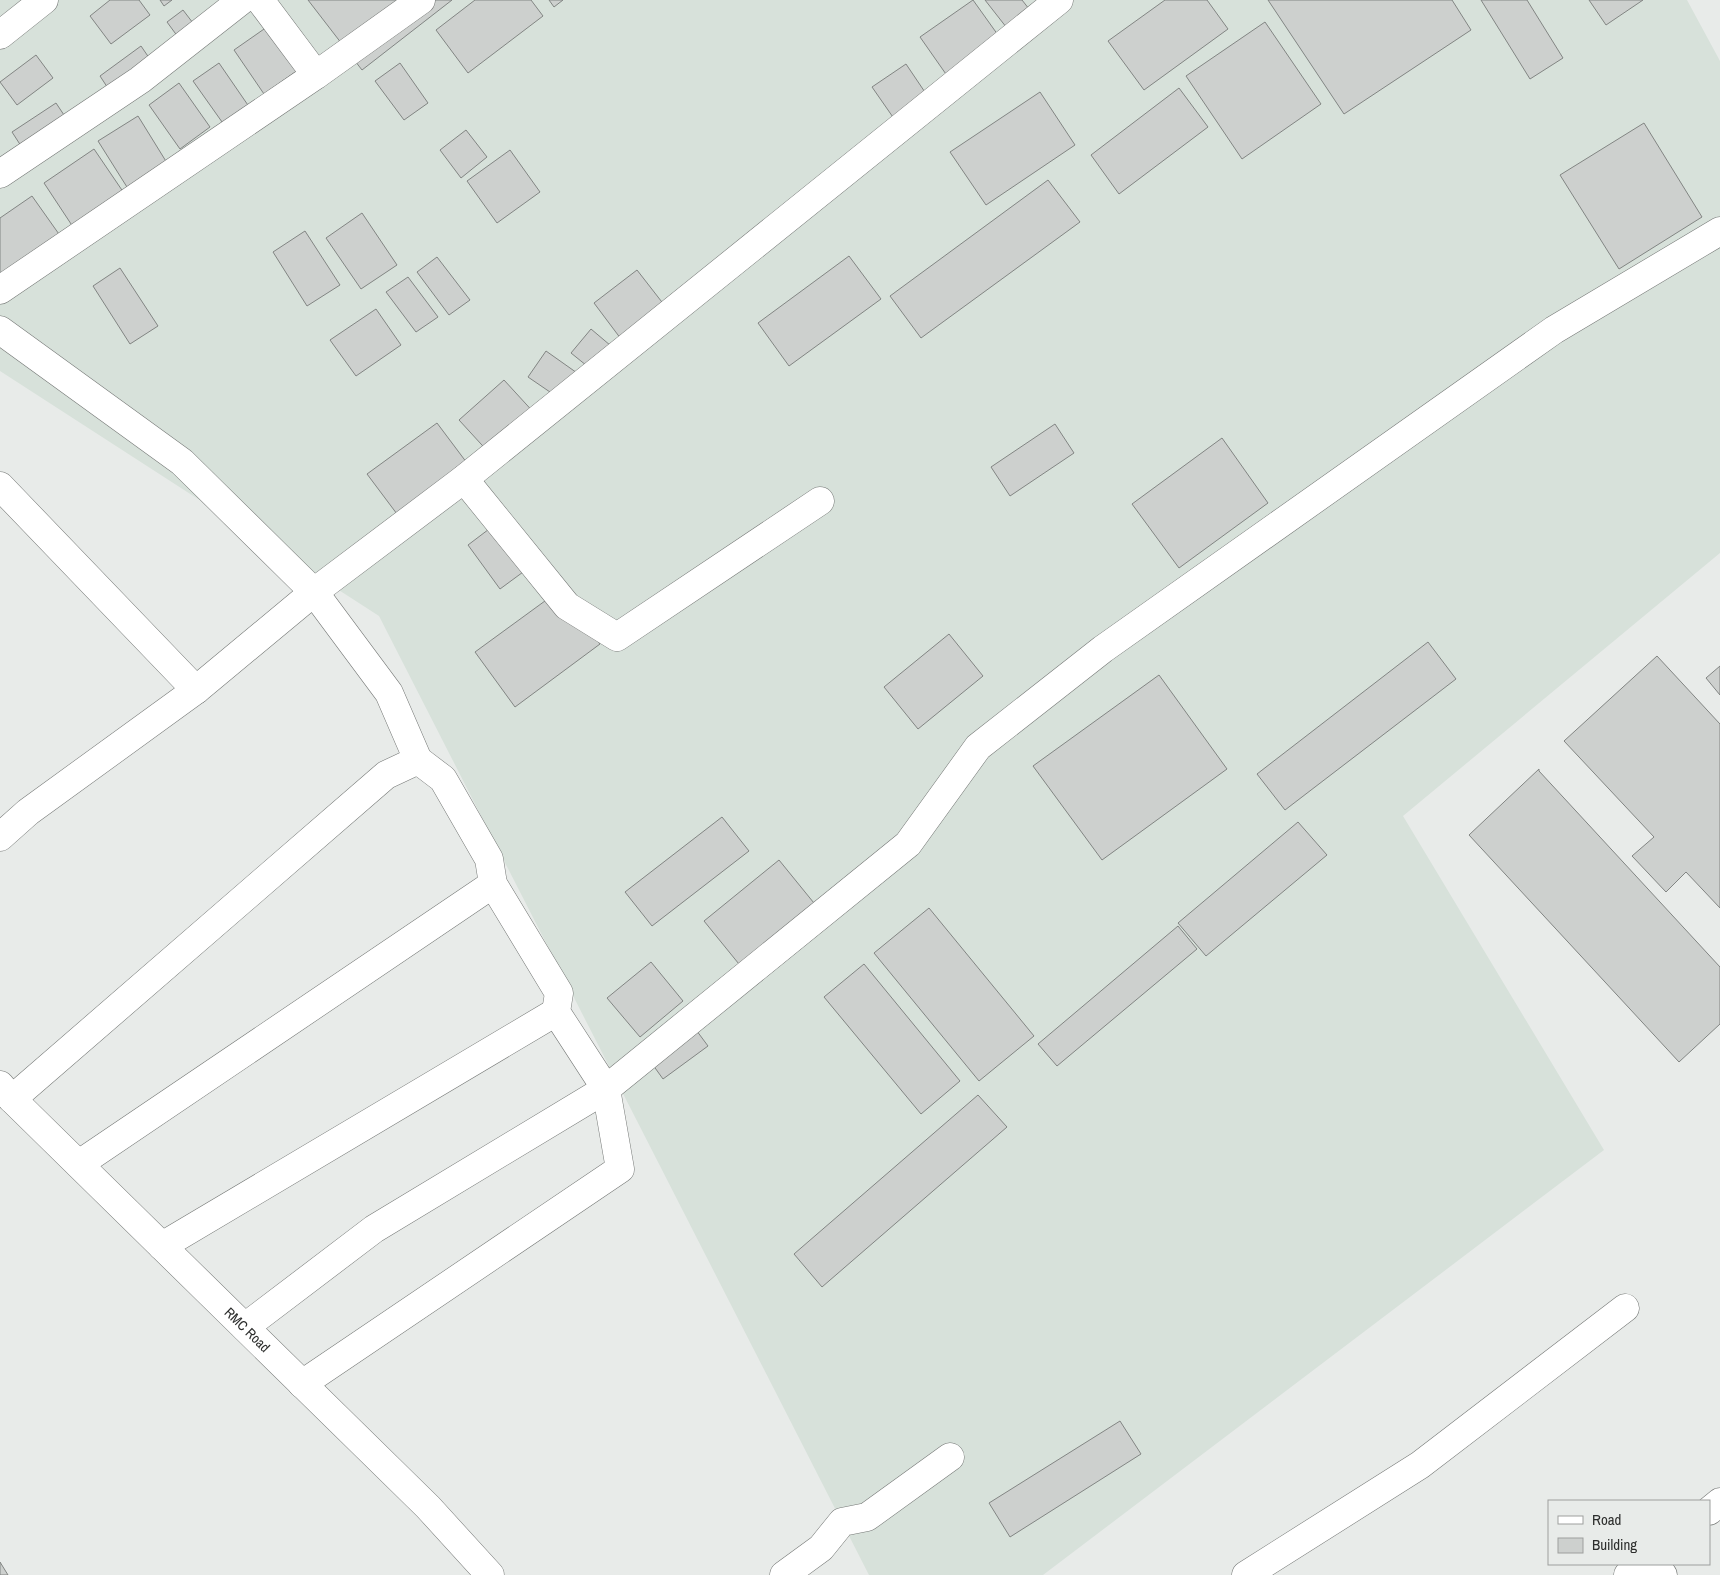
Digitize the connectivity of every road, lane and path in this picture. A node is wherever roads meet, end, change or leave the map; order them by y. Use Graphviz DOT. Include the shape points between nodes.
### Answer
graph roads {
  1 [pos="44,0"];
  2 [pos="242,0"];
  3 [pos="260,0"];
  4 [pos="421,0"];
  5 [pos="1058,0"];
  6 [pos="0,35"];
  7 [pos="316,75"];
  8 [pos="0,174"];
  9 [pos="1720,231"];
  10 [pos="0,290"];
  11 [pos="0,330"];
  12 [pos="464,479"];
  13 [pos="0,486"];
  14 [pos="820,501"];
  15 [pos="314,592"];
  16 [pos="196,690"];
  17 [pos="418,760"];
  18 [pos="0,837"];
  19 [pos="493,884"];
  20 [pos="556,1012"];
  21 [pos="606,1089"];
  22 [pos="4,1098"];
  23 [pos="78,1164"];
  24 [pos="162,1246"];
  25 [pos="1625,1308"];
  26 [pos="244,1327"];
  27 [pos="302,1384"];
  28 [pos="950,1457"];
  29 [pos="1720,1502"];
  30 [pos="1710,1510"];
  31 [pos="1641,1565"];
  32 [pos="1655,1565"];
  33 [pos="469,1575"];
  34 [pos="490,1575"];
  35 [pos="784,1575"];
  36 [pos="1246,1575"];
  37 [pos="1628,1575"];
  38 [pos="1663,1575"];
  1 -- 6 [label="street"];
  2 -- 8 [label="street" via="140,80"];
  3 -- 7 [label="street"];
  4 -- 7 [label="street"];
  5 -- 12 [label="street"];
  7 -- 10 [label="street"];
  9 -- 21 [label="street" via="1554,330 1103,649 978,747 908,844"];
  11 -- 15 [label="street" via="182,462"];
  12 -- 14 [label="street" via="568,606 616,637"];
  12 -- 15 [label="street"];
  13 -- 16 [label="street"];
  15 -- 16 [label="street"];
  15 -- 17 [label="street" via="389,693"];
  16 -- 18 [label="street" via="28,812"];
  17 -- 19 [label="street" via="443,779 488,860"];
  17 -- 22 [label="street" via="386,775"];
  19 -- 20 [label="street" via="559,993"];
  19 -- 23 [label="street"];
  20 -- 21 [label="street"];
  20 -- 24 [label="street"];
  21 -- 26 [label="street" via="374,1229"];
  21 -- 27 [label="street" via="620,1169"];
  22 -- 23 [label="street, RMC Road"];
  22 -- 33 [label="street, RMC Road" via="417,1518"];
  23 -- 24 [label="street, RMC Road"];
  24 -- 26 [label="street, RMC Road"];
  25 -- 36 [label="street" via="1420,1465"];
  26 -- 27 [label="street, RMC Road"];
  27 -- 34 [label="street, RMC Road" via="428,1507"];
  28 -- 35 [label="street" via="867,1517 842,1522 821,1548"];
  29 -- 30 [label="street"];
  31 -- 37 [label="street"];
  32 -- 38 [label="street"];
}
